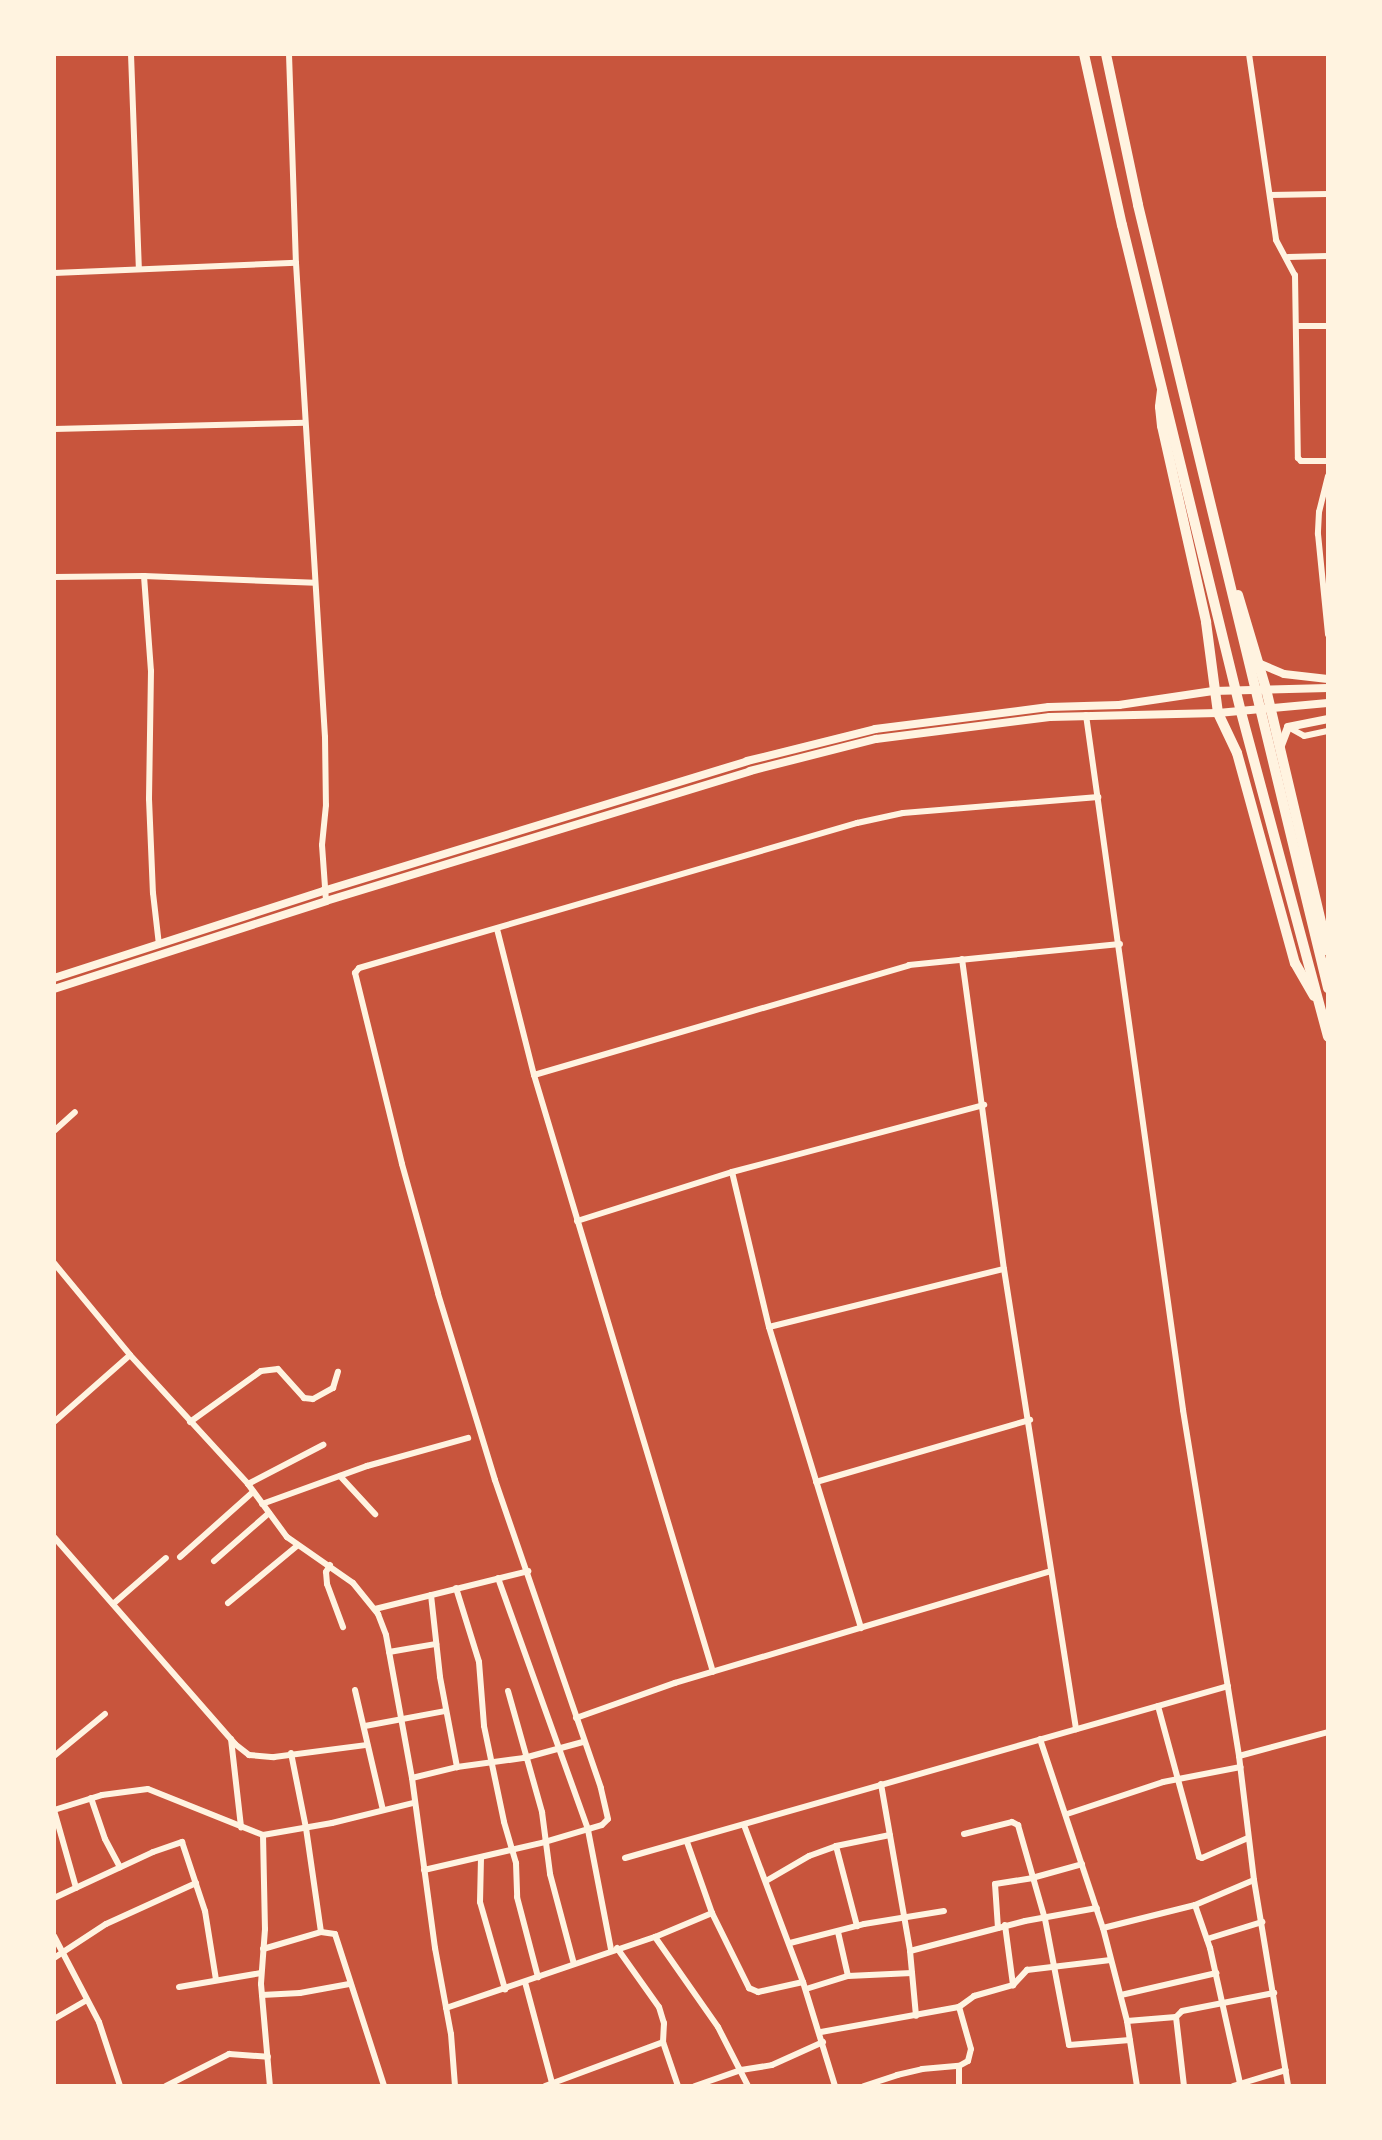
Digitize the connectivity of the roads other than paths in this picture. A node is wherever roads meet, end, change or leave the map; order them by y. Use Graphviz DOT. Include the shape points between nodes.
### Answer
graph roads {
  1 [pos="131,54"];
  2 [pos="289,54"];
  3 [pos="1084,54"];
  4 [pos="1106,54"];
  5 [pos="1250,54"];
  6 [pos="1328,194"];
  7 [pos="1270,195"];
  8 [pos="1328,256"];
  9 [pos="1288,257"];
  10 [pos="296,263"];
  11 [pos="139,269"];
  12 [pos="54,273"];
  13 [pos="1297,326"];
  14 [pos="1328,326"];
  15 [pos="1175,361"];
  16 [pos="1163,386"];
  17 [pos="305,423"];
  18 [pos="54,429"];
  19 [pos="1328,461"];
  20 [pos="1328,476"];
  21 [pos="144,576"];
  22 [pos="54,577"];
  23 [pos="315,583"];
  24 [pos="1328,635"];
  25 [pos="1258,663"];
  26 [pos="1328,679"];
  27 [pos="1328,688"];
  28 [pos="1266,689"];
  29 [pos="1213,691"];
  30 [pos="1328,703"];
  31 [pos="1085,706"];
  32 [pos="1270,708"];
  33 [pos="1218,713"];
  34 [pos="1087,716"];
  35 [pos="1328,719"];
  36 [pos="1288,727"];
  37 [pos="1328,731"];
  38 [pos="1280,748"];
  39 [pos="1098,797"];
  40 [pos="531,828"];
  41 [pos="535,837"];
  42 [pos="323,891"];
  43 [pos="326,901"];
  44 [pos="497,929"];
  45 [pos="1120,944"];
  46 [pos="159,945"];
  47 [pos="1328,951"];
  48 [pos="962,959"];
  49 [pos="54,978"];
  50 [pos="1328,988"];
  51 [pos="54,989"];
  52 [pos="1318,1002"];
  53 [pos="1328,1037"];
  54 [pos="534,1075"];
  55 [pos="984,1105"];
  56 [pos="75,1112"];
  57 [pos="54,1131"];
  58 [pos="732,1172"];
  59 [pos="577,1221"];
  60 [pos="54,1263"];
  61 [pos="1004,1269"];
  62 [pos="769,1327"];
  63 [pos="130,1355"];
  64 [pos="338,1372"];
  65 [pos="1030,1420"];
  66 [pos="54,1422"];
  67 [pos="190,1422"];
  68 [pos="468,1438"];
  69 [pos="323,1445"];
  70 [pos="340,1476"];
  71 [pos="816,1482"];
  72 [pos="248,1484"];
  73 [pos="253,1492"];
  74 [pos="262,1504"];
  75 [pos="269,1513"];
  76 [pos="376,1514"];
  77 [pos="54,1537"];
  78 [pos="297,1546"];
  79 [pos="180,1557"];
  80 [pos="166,1558"];
  81 [pos="214,1561"];
  82 [pos="330,1565"];
  83 [pos="528,1571"];
  84 [pos="1051,1571"];
  85 [pos="498,1578"];
  86 [pos="456,1588"];
  87 [pos="431,1595"];
  88 [pos="229,1603"];
  89 [pos="113,1604"];
  90 [pos="375,1609"];
  91 [pos="343,1627"];
  92 [pos="860,1628"];
  93 [pos="436,1644"];
  94 [pos="389,1652"];
  95 [pos="713,1672"];
  96 [pos="1228,1686"];
  97 [pos="355,1690"];
  98 [pos="508,1691"];
  99 [pos="1158,1706"];
  100 [pos="445,1711"];
  101 [pos="105,1714"];
  102 [pos="576,1718"];
  103 [pos="401,1719"];
  104 [pos="365,1726"];
  105 [pos="1076,1729"];
  106 [pos="1328,1732"];
  107 [pos="231,1739"];
  108 [pos="1040,1739"];
  109 [pos="583,1742"];
  110 [pos="367,1745"];
  111 [pos="557,1749"];
  112 [pos="291,1754"];
  113 [pos="54,1756"];
  114 [pos="1239,1756"];
  115 [pos="524,1758"];
  116 [pos="491,1762"];
  117 [pos="457,1767"];
  118 [pos="1241,1768"];
  119 [pos="412,1778"];
  120 [pos="1180,1779"];
  121 [pos="881,1784"];
  122 [pos="91,1798"];
  123 [pos="413,1803"];
  124 [pos="54,1810"];
  125 [pos="383,1810"];
  126 [pos="1067,1814"];
  127 [pos="744,1825"];
  128 [pos="241,1827"];
  129 [pos="306,1828"];
  130 [pos="588,1829"];
  131 [pos="964,1834"];
  132 [pos="263,1835"];
  133 [pos="890,1835"];
  134 [pos="1248,1838"];
  135 [pos="545,1842"];
  136 [pos="687,1842"];
  137 [pos="836,1846"];
  138 [pos="513,1850"];
  139 [pos="481,1858"];
  140 [pos="625,1858"];
  141 [pos="1082,1864"];
  142 [pos="120,1867"];
  143 [pos="424,1870"];
  144 [pos="1032,1878"];
  145 [pos="1254,1880"];
  146 [pos="766,1881"];
  147 [pos="196,1883"];
  148 [pos="76,1888"];
  149 [pos="54,1898"];
  150 [pos="1195,1905"];
  151 [pos="1097,1908"];
  152 [pos="944,1911"];
  153 [pos="712,1913"];
  154 [pos="905,1918"];
  155 [pos="1045,1919"];
  156 [pos="1262,1922"];
  157 [pos="857,1926"];
  158 [pos="1002,1926"];
  159 [pos="1103,1928"];
  160 [pos="321,1932"];
  161 [pos="838,1932"];
  162 [pos="54,1936"];
  163 [pos="655,1937"];
  164 [pos="1208,1939"];
  165 [pos="790,1943"];
  166 [pos="264,1949"];
  167 [pos="614,1949"];
  168 [pos="910,1951"];
  169 [pos="62,1952"];
  170 [pos="54,1958"];
  171 [pos="1110,1960"];
  172 [pos="574,1964"];
  173 [pos="1053,1966"];
  174 [pos="261,1973"];
  175 [pos="912,1973"];
  176 [pos="1216,1973"];
  177 [pos="848,1976"];
  178 [pos="538,1977"];
  179 [pos="216,1980"];
  180 [pos="525,1982"];
  181 [pos="349,1984"];
  182 [pos="804,1985"];
  183 [pos="1013,1985"];
  184 [pos="179,1987"];
  185 [pos="505,1989"];
  186 [pos="1274,1993"];
  187 [pos="1121,1995"];
  188 [pos="262,1996"];
  189 [pos="87,2000"];
  190 [pos="1222,2003"];
  191 [pos="959,2007"];
  192 [pos="446,2008"];
  193 [pos="916,2016"];
  194 [pos="1176,2017"];
  195 [pos="54,2019"];
  196 [pos="1127,2021"];
  197 [pos="821,2032"];
  198 [pos="1130,2040"];
  199 [pos="663,2042"];
  200 [pos="823,2042"];
  201 [pos="268,2057"];
  202 [pos="959,2066"];
  203 [pos="741,2070"];
  204 [pos="1286,2070"];
  205 [pos="181,2077"];
  206 [pos="548,2084"];
  207 [pos="1237,2085"];
  208 [pos="120,2086"];
  209 [pos="166,2086"];
  210 [pos="185,2086"];
  211 [pos="270,2086"];
  212 [pos="384,2086"];
  213 [pos="455,2086"];
  214 [pos="678,2086"];
  215 [pos="695,2086"];
  216 [pos="748,2086"];
  217 [pos="835,2086"];
  218 [pos="864,2086"];
  219 [pos="959,2086"];
  220 [pos="1137,2086"];
  221 [pos="1184,2086"];
  222 [pos="1288,2086"];
  1 -- 11 [label="street"];
  2 -- 10 [label="street"];
  3 -- 16 [label="main road"];
  4 -- 15 [label="main road"];
  5 -- 7 [label="street"];
  6 -- 7 [label="street"];
  7 -- 9 [label="street" via="1279,249"];
  8 -- 9 [label="street"];
  9 -- 13 [label="street" via="1295,275"];
  10 -- 11 [label="street"];
  10 -- 17 [label="street"];
  11 -- 12 [label="street"];
  13 -- 14 [label="street"];
  13 -- 19 [label="street" via="1298,458"];
  15 -- 25 [label="main road" via="1185,381"];
  15 -- 50 [label="main road"];
  16 -- 29 [label="main road" via="1162,426 1206,622"];
  16 -- 52 [label="main road" via="1238,699"];
  17 -- 18 [label="street"];
  17 -- 23 [label="street"];
  20 -- 24 [label="street" via="1318,534"];
  21 -- 22 [label="street"];
  21 -- 23 [label="street"];
  21 -- 46 [label="street" via="151,671 152,871"];
  23 -- 42 [label="street" via="327,805"];
  25 -- 26 [label="main road" via="1283,674"];
  25 -- 28 [label="main road"];
  27 -- 28 [label="main road"];
  28 -- 29 [label="main road"];
  28 -- 32 [label="main road"];
  29 -- 31 [label="main road"];
  29 -- 33 [label="main road"];
  30 -- 32 [label="main road"];
  31 -- 34 [label="street"];
  31 -- 40 [label="main road" via="874,729 747,761"];
  32 -- 33 [label="main road"];
  32 -- 38 [label="main road"];
  33 -- 34 [label="main road"];
  33 -- 52 [label="main road" via="1237,753 1295,963"];
  34 -- 39 [label="street"];
  34 -- 41 [label="main road" via="876,739 750,771"];
  35 -- 36 [label="main road"];
  36 -- 37 [label="street" via="1304,736"];
  36 -- 38 [label="main road"];
  38 -- 47 [label="main road"];
  39 -- 44 [label="street" via="903,813 857,823"];
  39 -- 45 [label="street"];
  40 -- 41 [label="main road"];
  40 -- 42 [label="main road"];
  41 -- 43 [label="main road"];
  42 -- 43 [label="street"];
  42 -- 46 [label="main road"];
  43 -- 51 [label="main road"];
  44 -- 54 [label="street"];
  44 -- 83 [label="street" via="359,968 355,973 438,1293"];
  45 -- 48 [label="street"];
  45 -- 96 [label="street" via="1183,1410"];
  46 -- 49 [label="main road"];
  48 -- 54 [label="street" via="909,965"];
  48 -- 55 [label="street"];
  52 -- 53 [label="main road"];
  54 -- 59 [label="street"];
  55 -- 58 [label="street"];
  55 -- 61 [label="street"];
  56 -- 57 [label="street"];
  58 -- 59 [label="street"];
  58 -- 62 [label="street"];
  59 -- 95 [label="street"];
  60 -- 63 [label="street"];
  61 -- 62 [label="street"];
  61 -- 65 [label="street"];
  62 -- 71 [label="street"];
  63 -- 66 [label="street"];
  63 -- 67 [label="street"];
  64 -- 67 [label="street" via="333,1388 313,1399 304,1398 278,1368 261,1371"];
  65 -- 71 [label="street"];
  65 -- 84 [label="street"];
  67 -- 72 [label="street"];
  68 -- 70 [label="street"];
  69 -- 72 [label="street"];
  70 -- 74 [label="street"];
  70 -- 76 [label="street"];
  71 -- 92 [label="street"];
  72 -- 73 [label="street"];
  73 -- 74 [label="street"];
  73 -- 79 [label="street"];
  74 -- 75 [label="street"];
  75 -- 78 [label="street"];
  75 -- 81 [label="street"];
  77 -- 89 [label="street"];
  78 -- 82 [label="street"];
  78 -- 88 [label="street"];
  80 -- 89 [label="street"];
  82 -- 90 [label="street"];
  82 -- 91 [label="street" via="325,1578"];
  83 -- 85 [label="street"];
  83 -- 102 [label="street"];
  84 -- 92 [label="street"];
  84 -- 105 [label="street"];
  85 -- 86 [label="street"];
  85 -- 111 [label="street"];
  86 -- 87 [label="street"];
  86 -- 116 [label="street" via="479,1662 480,1704"];
  87 -- 90 [label="street"];
  87 -- 93 [label="street"];
  89 -- 107 [label="street"];
  90 -- 94 [label="street"];
  92 -- 95 [label="street"];
  93 -- 94 [label="street"];
  93 -- 100 [label="street"];
  94 -- 103 [label="street"];
  95 -- 102 [label="street"];
  96 -- 99 [label="street"];
  96 -- 114 [label="street"];
  97 -- 104 [label="street"];
  98 -- 115 [label="street"];
  99 -- 105 [label="street"];
  99 -- 120 [label="street"];
  100 -- 103 [label="street"];
  100 -- 117 [label="street"];
  101 -- 113 [label="street"];
  102 -- 109 [label="street"];
  103 -- 104 [label="street"];
  103 -- 119 [label="street"];
  104 -- 110 [label="street"];
  105 -- 108 [label="street"];
  106 -- 114 [label="street"];
  107 -- 112 [label="street" via="255,1757"];
  107 -- 128 [label="street"];
  108 -- 121 [label="street"];
  108 -- 126 [label="street"];
  109 -- 111 [label="street"];
  109 -- 130 [label="street" via="608,1819"];
  110 -- 112 [label="street"];
  110 -- 125 [label="street"];
  111 -- 115 [label="street"];
  111 -- 130 [label="street"];
  112 -- 129 [label="street"];
  114 -- 118 [label="street"];
  115 -- 116 [label="street"];
  115 -- 135 [label="street" via="542,1812"];
  116 -- 117 [label="street"];
  116 -- 138 [label="street"];
  117 -- 119 [label="street"];
  118 -- 120 [label="street"];
  118 -- 134 [label="street"];
  119 -- 123 [label="street"];
  120 -- 126 [label="street"];
  120 -- 134 [label="street" via="1199,1858"];
  121 -- 127 [label="street"];
  121 -- 133 [label="street"];
  122 -- 124 [label="street"];
  122 -- 128 [label="street" via="148,1789"];
  122 -- 142 [label="street"];
  123 -- 125 [label="street"];
  123 -- 143 [label="street"];
  124 -- 148 [label="street"];
  125 -- 129 [label="street"];
  126 -- 141 [label="street"];
  127 -- 136 [label="street"];
  127 -- 146 [label="street"];
  128 -- 132 [label="street"];
  129 -- 132 [label="street"];
  129 -- 160 [label="street"];
  130 -- 135 [label="street"];
  130 -- 167 [label="street" via="605,1931"];
  131 -- 144 [label="street" via="1016,1822"];
  132 -- 166 [label="street"];
  133 -- 137 [label="street"];
  133 -- 154 [label="street"];
  134 -- 145 [label="street"];
  135 -- 138 [label="street"];
  135 -- 172 [label="street"];
  136 -- 140 [label="street"];
  136 -- 153 [label="street"];
  137 -- 146 [label="street"];
  137 -- 157 [label="street"];
  138 -- 139 [label="street"];
  138 -- 178 [label="street" via="517,1897"];
  139 -- 143 [label="street"];
  139 -- 185 [label="street" via="480,1902"];
  141 -- 144 [label="street"];
  141 -- 151 [label="street"];
  142 -- 147 [label="street" via="181,1841"];
  142 -- 148 [label="street"];
  143 -- 192 [label="street"];
  144 -- 155 [label="street"];
  144 -- 158 [label="street" via="994,1886"];
  145 -- 150 [label="street"];
  145 -- 156 [label="street"];
  146 -- 165 [label="street"];
  147 -- 169 [label="street" via="106,1924"];
  147 -- 179 [label="street"];
  148 -- 149 [label="street"];
  150 -- 159 [label="street"];
  150 -- 164 [label="street"];
  151 -- 155 [label="street"];
  151 -- 159 [label="street"];
  152 -- 154 [label="street"];
  153 -- 163 [label="street"];
  153 -- 182 [label="street" via="749,1988 758,1992"];
  154 -- 157 [label="street"];
  154 -- 168 [label="street"];
  155 -- 158 [label="street"];
  155 -- 173 [label="street"];
  156 -- 164 [label="street"];
  156 -- 186 [label="street"];
  157 -- 161 [label="street"];
  158 -- 168 [label="street"];
  158 -- 183 [label="street"];
  159 -- 171 [label="street"];
  160 -- 166 [label="street"];
  160 -- 181 [label="street" via="337,1937"];
  161 -- 165 [label="street"];
  161 -- 177 [label="street"];
  162 -- 169 [label="street"];
  163 -- 167 [label="street"];
  163 -- 203 [label="street" via="718,2027"];
  164 -- 176 [label="street"];
  165 -- 182 [label="street"];
  166 -- 174 [label="street"];
  167 -- 172 [label="street"];
  167 -- 199 [label="street" via="659,2007"];
  168 -- 175 [label="street"];
  169 -- 170 [label="street"];
  169 -- 189 [label="street"];
  171 -- 173 [label="street"];
  171 -- 187 [label="street"];
  172 -- 178 [label="street"];
  173 -- 183 [label="street" via="1027,1970"];
  173 -- 198 [label="street" via="1069,2045"];
  174 -- 179 [label="street"];
  174 -- 188 [label="street"];
  175 -- 177 [label="street"];
  175 -- 193 [label="street"];
  176 -- 187 [label="street"];
  176 -- 190 [label="street"];
  177 -- 182 [label="street"];
  178 -- 180 [label="street"];
  179 -- 184 [label="street"];
  180 -- 185 [label="street"];
  180 -- 206 [label="street"];
  181 -- 188 [label="street"];
  181 -- 212 [label="street"];
  182 -- 197 [label="street"];
  183 -- 191 [label="street" via="974,1996"];
  185 -- 192 [label="street"];
  186 -- 190 [label="street"];
  186 -- 204 [label="street"];
  187 -- 196 [label="street"];
  188 -- 201 [label="street"];
  189 -- 195 [label="street"];
  189 -- 208 [label="street" via="107,2042"];
  190 -- 194 [label="street" via="1182,2011"];
  190 -- 207 [label="street"];
  191 -- 193 [label="street"];
  191 -- 202 [label="street" via="971,2054"];
  192 -- 213 [label="street"];
  193 -- 197 [label="street"];
  194 -- 196 [label="street"];
  194 -- 221 [label="street"];
  196 -- 198 [label="street"];
  197 -- 200 [label="street"];
  198 -- 220 [label="street"];
  199 -- 206 [label="street"];
  199 -- 214 [label="street"];
  200 -- 203 [label="street" via="772,2064"];
  200 -- 217 [label="street"];
  201 -- 205 [label="street" via="229,2054"];
  201 -- 211 [label="street"];
  202 -- 218 [label="street" via="922,2069"];
  202 -- 219 [label="street"];
  203 -- 215 [label="street"];
  203 -- 216 [label="street"];
  204 -- 207 [label="street"];
  204 -- 222 [label="street"];
  205 -- 209 [label="street"];
  205 -- 210 [label="street"];
}
